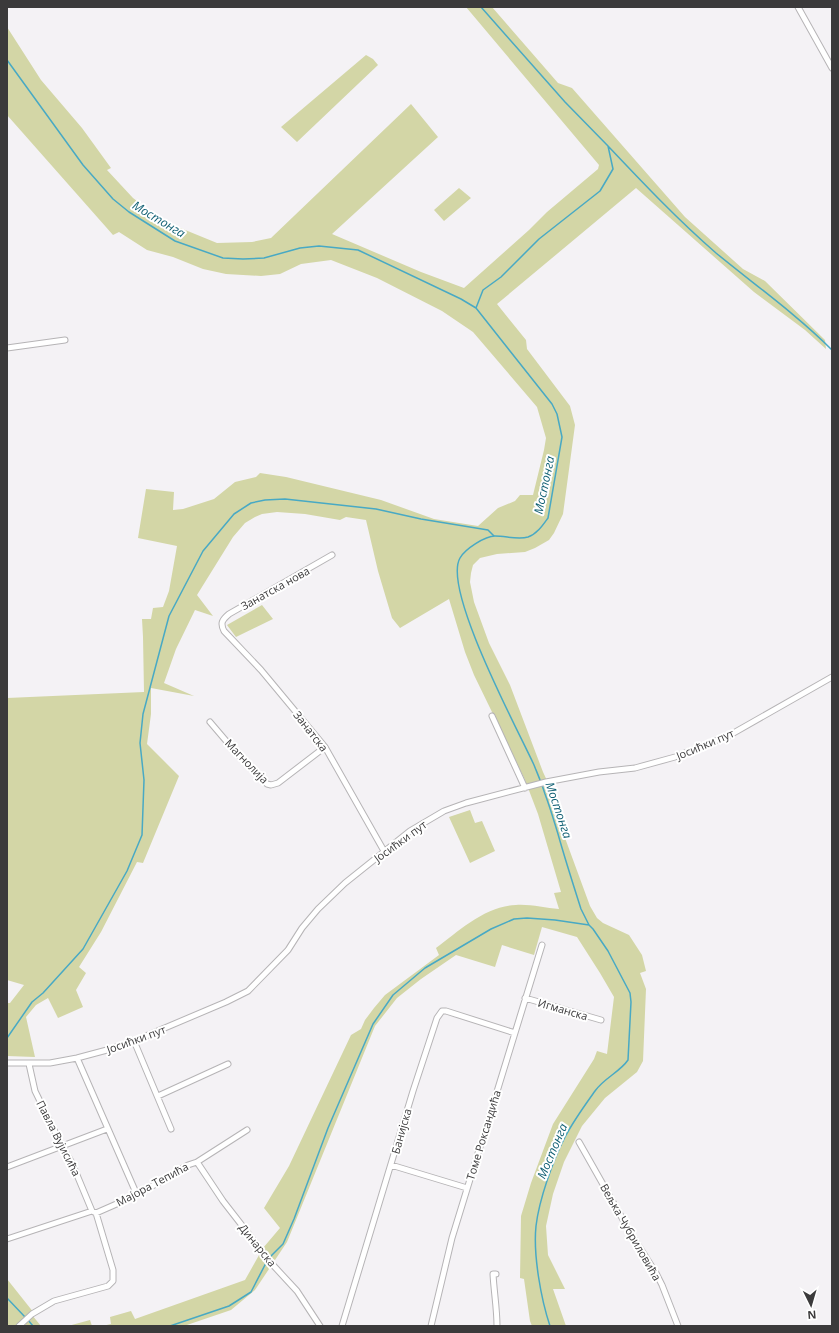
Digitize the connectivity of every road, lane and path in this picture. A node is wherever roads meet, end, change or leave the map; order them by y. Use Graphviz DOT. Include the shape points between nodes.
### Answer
graph roads {
  1 [pos="798,7"];
  2 [pos="832,68"];
  3 [pos="65,340"];
  4 [pos="7,348"];
  5 [pos="332,555"];
  6 [pos="221,624"];
  7 [pos="832,677"];
  8 [pos="492,716"];
  9 [pos="210,722"];
  10 [pos="325,747"];
  11 [pos="527,788"];
  12 [pos="384,851"];
  13 [pos="542,945"];
  14 [pos="525,998"];
  15 [pos="601,1020"];
  16 [pos="515,1033"];
  17 [pos="134,1041"];
  18 [pos="77,1058"];
  19 [pos="7,1063"];
  20 [pos="29,1064"];
  21 [pos="228,1064"];
  22 [pos="158,1096"];
  23 [pos="171,1128"];
  24 [pos="108,1129"];
  25 [pos="247,1130"];
  26 [pos="579,1142"];
  27 [pos="62,1146"];
  28 [pos="197,1162"];
  29 [pos="391,1164"];
  30 [pos="7,1167"];
  31 [pos="466,1188"];
  32 [pos="137,1194"];
  33 [pos="94,1212"];
  34 [pos="7,1239"];
  35 [pos="496,1274"];
  36 [pos="20,1325"];
  37 [pos="320,1326"];
  38 [pos="342,1326"];
  39 [pos="431,1326"];
  40 [pos="497,1326"];
  41 [pos="678,1326"];
  1 -- 2 [label="street"];
  3 -- 4 [label="street"];
  5 -- 6 [label="street, Занатска нова" via="229,614"];
  6 -- 10 [label="street, Занатска" via="224,632 261,670"];
  7 -- 11 [label="street, Јосићки пут" via="730,735 676,757 635,768 599,772"];
  8 -- 11 [label="street"];
  9 -- 10 [label="street, Магнолија" via="267,784 271,785"];
  10 -- 12 [label="street, Занатска"];
  11 -- 12 [label="street, Јосићки пут" via="444,811 410,831"];
  12 -- 17 [label="street, Јосићки пут" via="326,901 302,928 288,950 248,991"];
  13 -- 14 [label="street, Томе Роксандића"];
  14 -- 15 [label="street, Игманска"];
  14 -- 16 [label="street, Томе Роксандића"];
  16 -- 29 [label="street, Банијска" via="446,1010 442,1011 437,1018"];
  16 -- 31 [label="street, Томе Роксандића"];
  17 -- 18 [label="street, Јосићки пут"];
  17 -- 22 [label="street"];
  18 -- 20 [label="street, Јосићки пут"];
  18 -- 24 [label="street"];
  19 -- 20 [label="street, Јосићки пут"];
  20 -- 27 [label="street, Павла Вујисића" via="36,1091"];
  21 -- 22 [label="street"];
  22 -- 23 [label="street"];
  24 -- 27 [label="street"];
  24 -- 32 [label="street"];
  25 -- 28 [label="street, Мајора Тепића"];
  26 -- 41 [label="street, Вељка Чубриловића" via="656,1273"];
  27 -- 30 [label="street"];
  27 -- 33 [label="street, Павла Вујисића"];
  28 -- 32 [label="street, Мајора Тепића"];
  28 -- 37 [label="street, Динарска" via="223,1201 272,1264 297,1291"];
  29 -- 31 [label="street"];
  29 -- 38 [label="street, Банијска"];
  31 -- 39 [label="street, Томе Роксандића"];
  32 -- 33 [label="street, Мајора Тепића"];
  33 -- 34 [label="street, Мајора Тепића"];
  33 -- 36 [label="street, Павла Вујисића" via="113,1270 113,1281 108,1286 54,1301 32,1314"];
  35 -- 40 [label="street" via="493,1274"];
}
